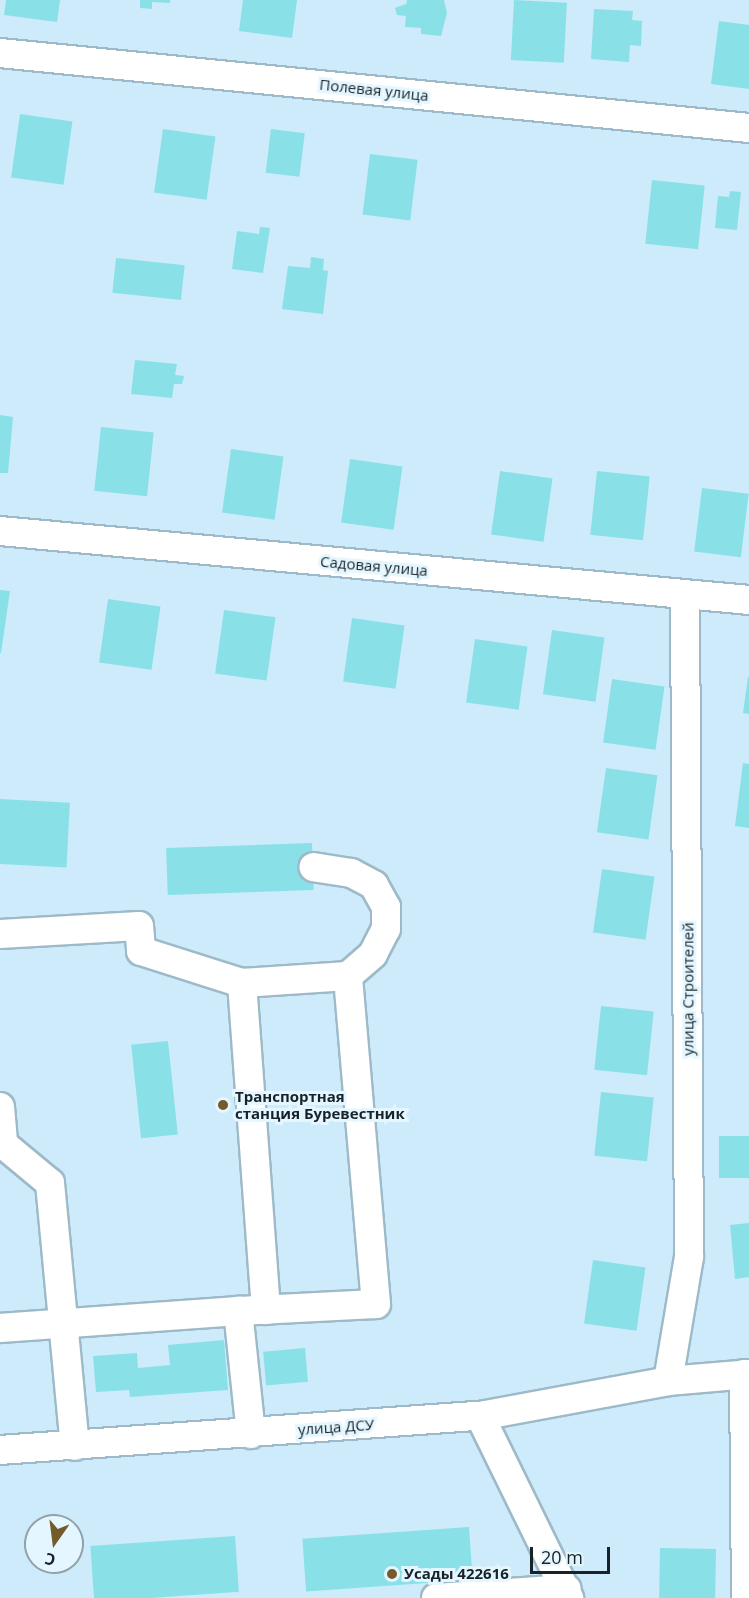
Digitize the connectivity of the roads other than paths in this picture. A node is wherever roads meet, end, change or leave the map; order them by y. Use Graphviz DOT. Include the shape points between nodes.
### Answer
graph roads {
  1 [pos="0,53"];
  2 [pos="749,128"];
  3 [pos="0,531"];
  4 [pos="685,596"];
  5 [pos="749,600"];
  6 [pos="313,867"];
  7 [pos="0,934"];
  8 [pos="348,976"];
  9 [pos="242,983"];
  10 [pos="0,1107"];
  11 [pos="266,1310"];
  12 [pos="238,1311"];
  13 [pos="62,1323"];
  14 [pos="0,1328"];
  15 [pos="747,1374"];
  16 [pos="668,1380"];
  17 [pos="480,1416"];
  18 [pos="251,1434"];
  19 [pos="75,1446"];
  20 [pos="0,1450"];
  21 [pos="568,1594"];
  22 [pos="436,1598"];
  23 [pos="747,1598"];
  1 -- 2 [label="street, Полевая улица"];
  3 -- 4 [label="street, Садовая улица"];
  4 -- 5 [label="street, Садовая улица"];
  4 -- 16 [label="street, улица Строителей" via="689,1257"];
  6 -- 8 [label="street" via="351,873 374,885 386,907 386,929 372,954"];
  7 -- 9 [label="street" via="139,926 141,951"];
  8 -- 9 [label="street"];
  8 -- 11 [label="street" via="376,1304"];
  9 -- 11 [label="street"];
  10 -- 13 [label="street" via="3,1144 50,1183"];
  11 -- 12 [label="street"];
  12 -- 13 [label="street"];
  12 -- 18 [label="street"];
  13 -- 14 [label="street"];
  13 -- 19 [label="street"];
  15 -- 16 [label="street, улица ДСУ"];
  15 -- 23 [label="street"];
  16 -- 17 [label="street, улица ДСУ"];
  17 -- 18 [label="street, улица ДСУ"];
  17 -- 21 [label="street"];
  18 -- 19 [label="street, улица ДСУ"];
  19 -- 20 [label="street, улица ДСУ"];
  21 -- 22 [label="street"];
}
